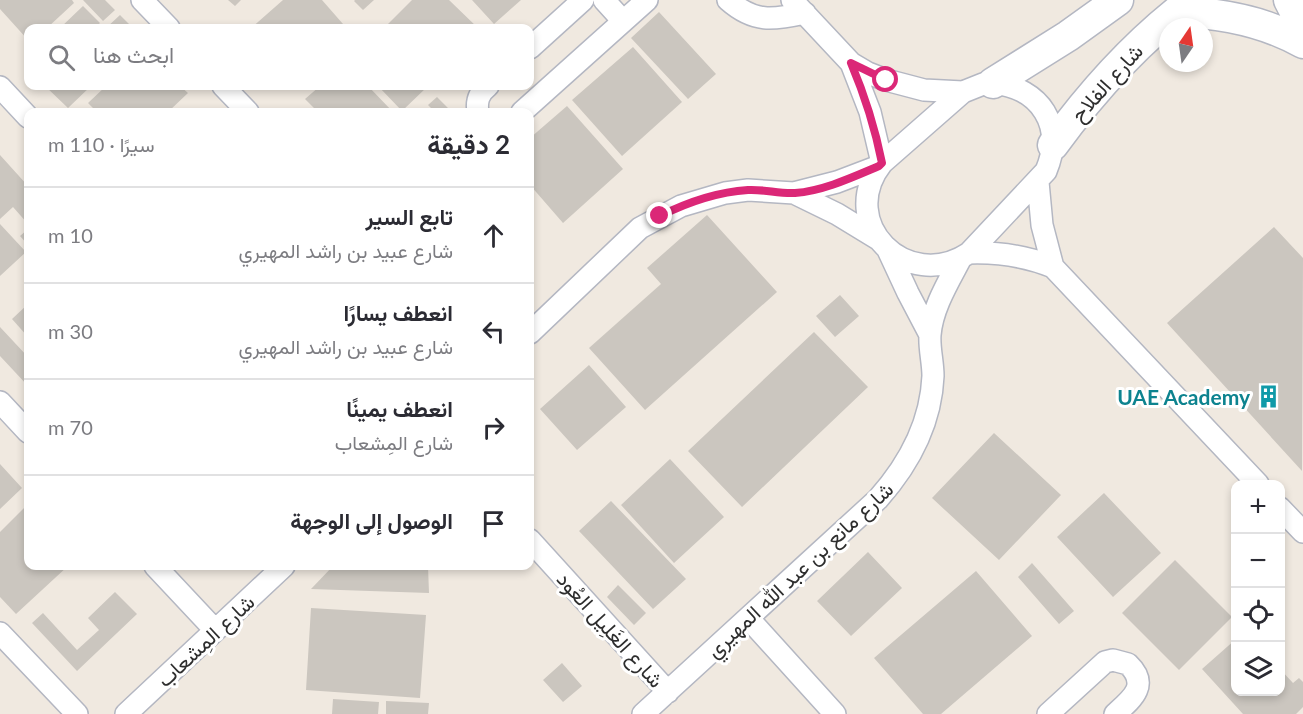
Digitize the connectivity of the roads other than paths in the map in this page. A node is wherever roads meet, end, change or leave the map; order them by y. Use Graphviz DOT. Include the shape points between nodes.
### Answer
graph roads {
  1 [pos="142,0"];
  2 [pos="583,0"];
  3 [pos="604,0"];
  4 [pos="647,0"];
  5 [pos="728,0"];
  6 [pos="1118,0"];
  7 [pos="1289,0"];
  8 [pos="1184,6"];
  9 [pos="798,7"];
  10 [pos="623,21"];
  11 [pos="165,24"];
  12 [pos="1303,27"];
  13 [pos="1303,43"];
  14 [pos="534,44"];
  15 [pos="851,63"];
  16 [pos="993,83"];
  17 [pos="0,87"];
  18 [pos="227,90"];
  19 [pos="485,90"];
  20 [pos="963,92"];
  21 [pos="244,108"];
  22 [pos="478,108"];
  23 [pos="526,108"];
  24 [pos="24,113"];
  25 [pos="1053,145"];
  26 [pos="880,164"];
  27 [pos="1038,182"];
  28 [pos="794,193"];
  29 [pos="883,244"];
  30 [pos="965,256"];
  31 [pos="1053,267"];
  32 [pos="534,329"];
  33 [pos="930,335"];
  34 [pos="0,402"];
  35 [pos="24,428"];
  36 [pos="1254,480"];
  37 [pos="1285,512"];
  38 [pos="1303,532"];
  39 [pos="534,544"];
  40 [pos="159,570"];
  41 [pos="280,570"];
  42 [pos="748,618"];
  43 [pos="216,630"];
  44 [pos="0,633"];
  45 [pos="668,692"];
  46 [pos="77,714"];
  47 [pos="126,714"];
  48 [pos="643,714"];
  49 [pos="835,714"];
  50 [pos="1048,714"];
  51 [pos="1115,714"];
  1 -- 11 [label="street"];
  2 -- 14 [label="street"];
  3 -- 10 [label="street"];
  4 -- 10 [label="street"];
  5 -- 9 [label="street" via="763,19 783,18"];
  6 -- 16 [label="main road"];
  7 -- 12 [label="main road"];
  8 -- 13 [label="main road" via="1248,20"];
  8 -- 25 [label="main road, شارع الفلاح" via="1116,67"];
  9 -- 15 [label="street"];
  10 -- 23 [label="street"];
  15 -- 20 [label="street" via="905,86"];
  15 -- 26 [label="street" via="870,112"];
  16 -- 20 [label="street"];
  16 -- 25 [label="street" via="1032,96 1048,118"];
  17 -- 24 [label="street"];
  18 -- 21 [label="street"];
  19 -- 22 [label="street"];
  20 -- 26 [label="street"];
  25 -- 27 [label="street" via="1046,171"];
  26 -- 28 [label="street" via="837,182"];
  26 -- 29 [label="street" via="868,190 867,203 870,222"];
  27 -- 30 [label="street"];
  27 -- 31 [label="street" via="1042,225"];
  28 -- 29 [label="street" via="837,214"];
  28 -- 32 [label="street" via="725,193 660,216 640,228"];
  29 -- 30 [label="street" via="899,258 923,266 950,263"];
  29 -- 33 [label="street, شارع مانع بن عبد الله المهيري"];
  30 -- 31 [label="street" via="1004,253"];
  30 -- 33 [label="street, شارع مانع بن عبد الله المهيري" via="942,295"];
  31 -- 36 [label="street"];
  33 -- 42 [label="street, شارع مانع بن عبد الله المهيري" via="930,400 906,463 878,500"];
  34 -- 35 [label="street"];
  37 -- 38 [label="street"];
  39 -- 45 [label="street, شارع الغَلِيل العُود"];
  40 -- 43 [label="street"];
  41 -- 43 [label="street, شارع المِشعاب"];
  42 -- 45 [label="street, شارع مانع بن عبد الله المهيري"];
  42 -- 49 [label="street"];
  43 -- 47 [label="street, شارع المِشعاب"];
  44 -- 46 [label="street"];
  45 -- 48 [label="street, شارع مانع بن عبد الله المهيري"];
  50 -- 51 [label="street" via="1099,667 1113,660 1128,664 1138,677 1136,693"];
}
